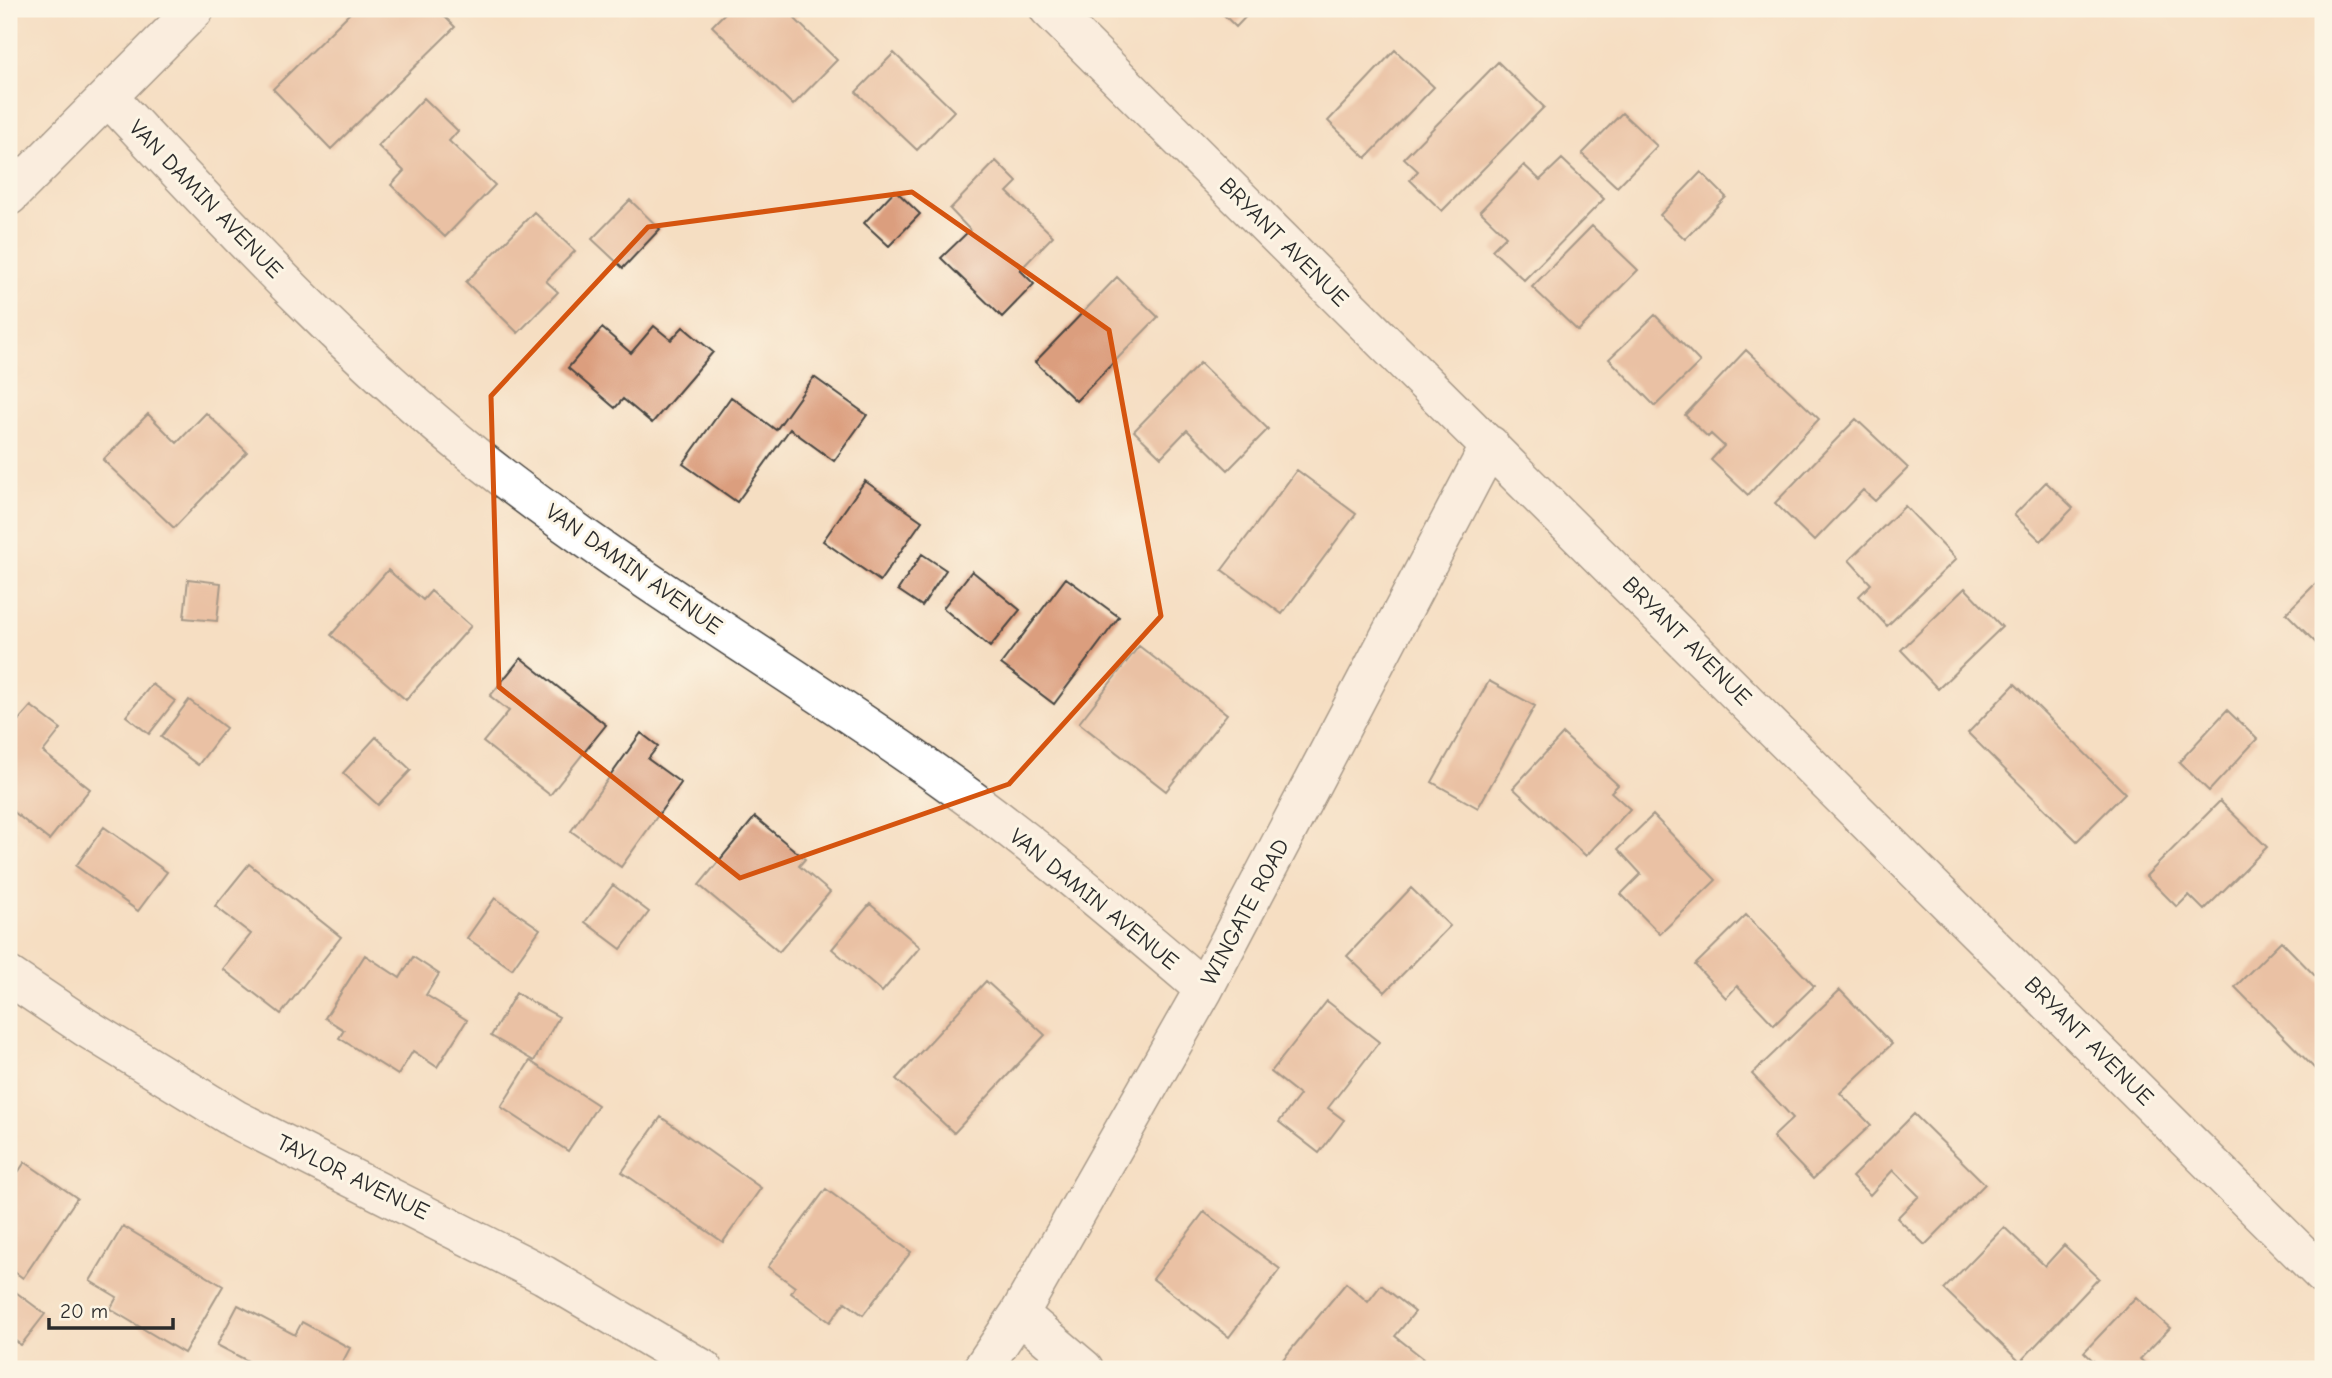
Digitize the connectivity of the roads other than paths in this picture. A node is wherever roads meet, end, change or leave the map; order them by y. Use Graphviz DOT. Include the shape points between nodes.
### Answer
graph roads {
  1 [pos="195,9"];
  2 [pos="1049,9"];
  3 [pos="108,97"];
  4 [pos="9,196"];
  5 [pos="1490,445"];
  6 [pos="9,976"];
  7 [pos="1204,989"];
  8 [pos="2323,1275"];
  9 [pos="1019,1314"];
  10 [pos="703,1369"];
  11 [pos="982,1369"];
  12 [pos="1084,1369"];
  1 -- 3 [label="street"];
  2 -- 5 [label="street, BRYANT AVENUE"];
  3 -- 4 [label="street"];
  3 -- 7 [label="street, VAN DAMIN AVENUE" via="358,355 475,455 599,548 933,772"];
  5 -- 7 [label="street, WINGATE ROAD"];
  5 -- 8 [label="street, BRYANT AVENUE"];
  6 -- 10 [label="street, TAYLOR AVENUE" via="235,1119 544,1275"];
  7 -- 9 [label="street, WINGATE ROAD"];
  9 -- 11 [label="street, WINGATE ROAD"];
  9 -- 12 [label="street"];
}
